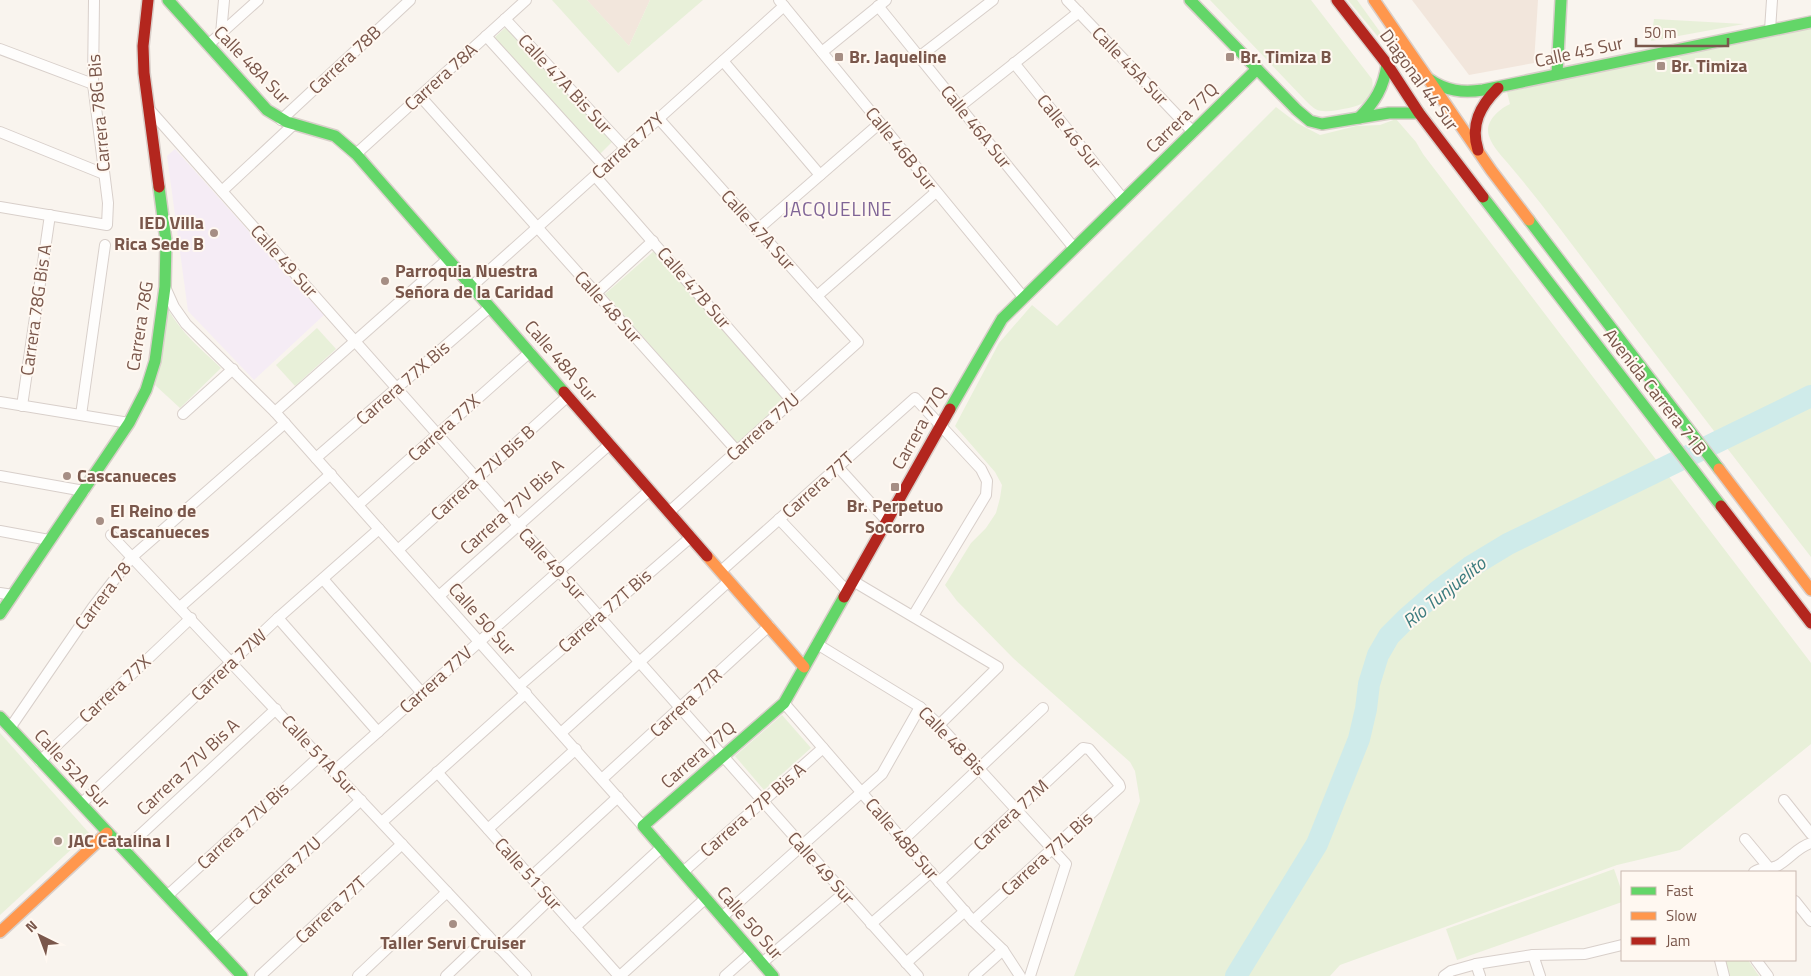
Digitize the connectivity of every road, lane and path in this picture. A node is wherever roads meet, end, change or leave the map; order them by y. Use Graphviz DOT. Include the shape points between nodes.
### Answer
graph roads {
  1 [pos="94,0"];
  2 [pos="148,0"];
  3 [pos="168,0"];
  4 [pos="224,0"];
  5 [pos="258,0"];
  6 [pos="410,0"];
  7 [pos="526,0"];
  8 [pos="993,0"];
  9 [pos="1067,0"];
  10 [pos="1190,0"];
  11 [pos="1337,0"];
  12 [pos="1374,0"];
  13 [pos="1562,0"];
  14 [pos="1772,0"];
  15 [pos="782,3"];
  16 [pos="882,3"];
  17 [pos="1079,12"];
  18 [pos="505,19"];
  19 [pos="1811,22"];
  20 [pos="1770,30"];
  21 [pos="221,34"];
  22 [pos="486,36"];
  23 [pos="208,45"];
  24 [pos="0,49"];
  25 [pos="822,52"];
  26 [pos="919,57"];
  27 [pos="723,61"];
  28 [pos="1014,63"];
  29 [pos="1387,64"];
  30 [pos="1257,69"];
  31 [pos="1557,74"];
  32 [pos="1429,78"];
  33 [pos="93,84"];
  34 [pos="1501,86"];
  35 [pos="420,96"];
  36 [pos="959,107"];
  37 [pos="148,108"];
  38 [pos="1419,113"];
  39 [pos="1359,118"];
  40 [pos="658,119"];
  41 [pos="281,120"];
  42 [pos="880,123"];
  43 [pos="293,124"];
  44 [pos="0,132"];
  45 [pos="1193,132"];
  46 [pos="626,148"];
  47 [pos="1479,153"];
  48 [pos="356,154"];
  49 [pos="605,167"];
  50 [pos="1492,170"];
  51 [pos="104,174"];
  52 [pos="820,175"];
  53 [pos="596,176"];
  54 [pos="1472,182"];
  55 [pos="222,191"];
  56 [pos="936,192"];
  57 [pos="1124,200"];
  58 [pos="0,207"];
  59 [pos="50,215"];
  60 [pos="538,228"];
  61 [pos="757,230"];
  62 [pos="653,242"];
  63 [pos="105,245"];
  64 [pos="1074,248"];
  65 [pos="448,259"];
  66 [pos="472,286"];
  67 [pos="165,287"];
  68 [pos="596,293"];
  69 [pos="817,296"];
  70 [pos="1024,298"];
  71 [pos="490,307"];
  72 [pos="355,342"];
  73 [pos="858,342"];
  74 [pos="530,352"];
  75 [pos="232,369"];
  76 [pos="397,389"];
  77 [pos="568,396"];
  78 [pos="792,401"];
  79 [pos="0,402"];
  80 [pos="22,406"];
  81 [pos="275,412"];
  82 [pos="183,414"];
  83 [pos="81,415"];
  84 [pos="129,423"];
  85 [pos="285,423"];
  86 [pos="941,425"];
  87 [pos="437,434"];
  88 [pos="610,444"];
  89 [pos="737,451"];
  90 [pos="316,458"];
  91 [pos="838,467"];
  92 [pos="331,474"];
  93 [pos="0,476"];
  94 [pos="476,479"];
  95 [pos="650,490"];
  96 [pos="84,491"];
  97 [pos="358,505"];
  98 [pos="669,512"];
  99 [pos="780,519"];
  100 [pos="887,521"];
  101 [pos="518,525"];
  102 [pos="379,529"];
  103 [pos="0,531"];
  104 [pos="111,535"];
  105 [pos="690,536"];
  106 [pos="49,540"];
  107 [pos="398,550"];
  108 [pos="132,557"];
  109 [pos="559,571"];
  110 [pos="721,571"];
  111 [pos="323,579"];
  112 [pos="729,581"];
  113 [pos="853,581"];
  114 [pos="1811,590"];
  115 [pos="847,591"];
  116 [pos="0,593"];
  117 [pos="13,595"];
  118 [pos="439,596"];
  119 [pos="180,607"];
  120 [pos="0,614"];
  121 [pos="913,616"];
  122 [pos="598,617"];
  123 [pos="191,618"];
  124 [pos="278,618"];
  125 [pos="1811,623"];
  126 [pos="769,626"];
  127 [pos="480,641"];
  128 [pos="817,644"];
  129 [pos="232,662"];
  130 [pos="640,663"];
  131 [pos="804,667"];
  132 [pos="522,690"];
  133 [pos="422,693"];
  134 [pos="784,703"];
  135 [pos="920,707"];
  136 [pos="680,708"];
  137 [pos="1043,708"];
  138 [pos="276,710"];
  139 [pos="0,717"];
  140 [pos="940,725"];
  141 [pos="10,728"];
  142 [pos="378,732"];
  143 [pos="561,733"];
  144 [pos="823,748"];
  145 [pos="1083,748"];
  146 [pos="576,749"];
  147 [pos="320,756"];
  148 [pos="722,757"];
  149 [pos="40,761"];
  150 [pos="979,768"];
  151 [pos="334,771"];
  152 [pos="438,772"];
  153 [pos="602,779"];
  154 [pos="862,793"];
  155 [pos="618,797"];
  156 [pos="361,800"];
  157 [pos="1784,800"];
  158 [pos="762,802"];
  159 [pos="81,804"];
  160 [pos="1017,810"];
  161 [pos="382,822"];
  162 [pos="644,826"];
  163 [pos="488,829"];
  164 [pos="107,832"];
  165 [pos="1811,834"];
  166 [pos="1745,839"];
  167 [pos="903,840"];
  168 [pos="1811,843"];
  169 [pos="402,844"];
  170 [pos="802,846"];
  171 [pos="662,847"];
  172 [pos="1053,849"];
  173 [pos="124,850"];
  174 [pos="1770,870"];
  175 [pos="1756,871"];
  176 [pos="683,872"];
  177 [pos="931,872"];
  178 [pos="531,877"];
  179 [pos="939,882"];
  180 [pos="447,892"];
  181 [pos="844,893"];
  182 [pos="167,896"];
  183 [pos="706,898"];
  184 [pos="550,899"];
  185 [pos="1796,902"];
  186 [pos="965,911"];
  187 [pos="722,917"];
  188 [pos="973,920"];
  189 [pos="1811,921"];
  190 [pos="871,924"];
  191 [pos="575,927"];
  192 [pos="0,932"];
  193 [pos="488,936"];
  194 [pos="210,941"];
  195 [pos="1621,945"];
  196 [pos="499,948"];
  197 [pos="1003,950"];
  198 [pos="752,952"];
  199 [pos="1533,955"];
  200 [pos="1720,961"];
  201 [pos="1757,961"];
  202 [pos="906,962"];
  203 [pos="762,963"];
  204 [pos="1476,964"];
  205 [pos="242,976"];
  206 [pos="260,976"];
  207 [pos="358,976"];
  208 [pos="446,976"];
  209 [pos="526,976"];
  210 [pos="620,976"];
  211 [pos="726,976"];
  212 [pos="773,976"];
  213 [pos="918,976"];
  214 [pos="974,976"];
  215 [pos="1020,976"];
  216 [pos="1030,976"];
  217 [pos="1444,976"];
  218 [pos="1480,976"];
  219 [pos="1540,976"];
  220 [pos="1724,976"];
  221 [pos="1768,976"];
  1 -- 33 [label="street, Carrera 78G Bis"];
  2 -- 37 [label="street, Carrera 78G" via="143,46"];
  3 -- 23 [label="street, Calle 48A Sur"];
  4 -- 21 [label="street"];
  5 -- 21 [label="street"];
  6 -- 41 [label="street, Carrera 78B"];
  7 -- 18 [label="street, Carrera 78A"];
  8 -- 26 [label="street"];
  9 -- 17 [label="street, Calle 45A Sur"];
  10 -- 30 [label="street"];
  11 -- 29 [label="street, Diagonal 44 Sur"];
  12 -- 32 [label="street, Diagonal 44 Sur"];
  13 -- 31 [label="street"];
  14 -- 20 [label="street"];
  15 -- 25 [label="street, Calle 46B Sur"];
  15 -- 27 [label="street, Carrera 77Y"];
  16 -- 25 [label="street"];
  16 -- 26 [label="street, Calle 46A Sur"];
  17 -- 28 [label="street"];
  17 -- 45 [label="street, Calle 45A Sur"];
  18 -- 22 [label="street, Carrera 78A"];
  18 -- 46 [label="street, Calle 47A Bis Sur"];
  19 -- 20 [label="street, Calle 45 Sur"];
  20 -- 31 [label="street, Calle 45 Sur"];
  21 -- 23 [label="street"];
  22 -- 35 [label="street, Carrera 78A"];
  22 -- 49 [label="street"];
  23 -- 41 [label="street, Calle 48A Sur" via="259,103"];
  24 -- 33 [label="street"];
  25 -- 42 [label="street, Calle 46B Sur"];
  26 -- 36 [label="street, Calle 46A Sur"];
  27 -- 40 [label="street, Carrera 77Y"];
  27 -- 52 [label="street"];
  28 -- 36 [label="street"];
  28 -- 57 [label="street, Calle 46 Sur"];
  29 -- 38 [label="street, Diagonal 44 Sur"];
  29 -- 39 [label="street" via="1384,86 1378,98"];
  30 -- 39 [label="street" via="1310,121 1322,124"];
  30 -- 45 [label="street, Carrera 77Q"];
  31 -- 34 [label="street, Calle 45 Sur"];
  32 -- 34 [label="street, Calle 45 Sur" via="1443,88 1468,92"];
  32 -- 47 [label="street, Diagonal 44 Sur"];
  33 -- 51 [label="street, Carrera 78G Bis"];
  34 -- 47 [label="street" via="1488,96 1479,110 1474,140"];
  35 -- 48 [label="street, Carrera 78A"];
  35 -- 60 [label="street, Calle 48 Sur"];
  36 -- 64 [label="street, Calle 46A Sur"];
  37 -- 55 [label="street, Calle 49 Sur"];
  37 -- 67 [label="street, Carrera 78G" via="166,241"];
  38 -- 39 [label="street"];
  38 -- 54 [label="street, Diagonal 44 Sur"];
  40 -- 46 [label="street, Carrera 77Y"];
  40 -- 61 [label="street, Calle 47A Sur"];
  41 -- 43 [label="street, Calle 48A Sur"];
  42 -- 52 [label="street"];
  42 -- 56 [label="street, Calle 46B Sur"];
  43 -- 48 [label="street, Calle 48A Sur" via="332,134"];
  43 -- 55 [label="street"];
  44 -- 51 [label="street"];
  45 -- 57 [label="street, Carrera 77Q"];
  46 -- 49 [label="street, Carrera 77Y"];
  47 -- 50 [label="street, Diagonal 44 Sur"];
  48 -- 65 [label="street, Calle 48A Sur"];
  49 -- 53 [label="street, Carrera 77Y"];
  50 -- 114 [label="street, Avenida Carrera 71B"];
  51 -- 59 [label="street, Carrera 78G Bis" via="107,226"];
  52 -- 61 [label="street"];
  53 -- 60 [label="street, Carrera 77Y"];
  53 -- 62 [label="street, Calle 47B Sur"];
  54 -- 125 [label="street, Avenida Carrera 71B"];
  55 -- 72 [label="street, Calle 49 Sur"];
  56 -- 69 [label="street"];
  56 -- 70 [label="street, Calle 46B Sur"];
  57 -- 64 [label="street, Carrera 77Q"];
  58 -- 59 [label="street"];
  59 -- 80 [label="street, Carrera 78G Bis A"];
  60 -- 66 [label="street, Carrera 77Y"];
  60 -- 68 [label="street, Calle 48 Sur"];
  61 -- 69 [label="street, Calle 47A Sur"];
  62 -- 68 [label="street"];
  62 -- 78 [label="street, Calle 47B Sur"];
  63 -- 83 [label="street"];
  64 -- 70 [label="street, Carrera 77Q"];
  65 -- 66 [label="street, Calle 48A Sur"];
  65 -- 72 [label="street"];
  66 -- 71 [label="street, Calle 48A Sur"];
  67 -- 75 [label="street, Calle 50 Sur" via="179,316"];
  67 -- 84 [label="street, Carrera 78G" via="155,360 146,390"];
  68 -- 89 [label="street, Calle 48 Sur"];
  69 -- 73 [label="street, Calle 47A Sur"];
  70 -- 86 [label="street, Carrera 77Q" via="996,328"];
  71 -- 74 [label="street, Calle 48A Sur"];
  71 -- 76 [label="street, Carrera 77X Bis"];
  72 -- 76 [label="street, Calle 49 Sur"];
  72 -- 81 [label="street"];
  73 -- 78 [label="street, Carrera 77U"];
  74 -- 77 [label="street, Calle 48A Sur"];
  74 -- 87 [label="street, Carrera 77X"];
  75 -- 81 [label="street, Calle 50 Sur"];
  75 -- 82 [label="street"];
  76 -- 87 [label="street, Calle 49 Sur"];
  76 -- 90 [label="street, Carrera 77X Bis"];
  77 -- 88 [label="street, Calle 48A Sur"];
  77 -- 94 [label="street, Carrera 77V Bis B"];
  78 -- 89 [label="street, Carrera 77U"];
  79 -- 80 [label="street"];
  80 -- 83 [label="street"];
  81 -- 85 [label="street, Calle 50 Sur"];
  83 -- 84 [label="street"];
  84 -- 96 [label="street, Carrera 78G"];
  85 -- 90 [label="street, Calle 50 Sur"];
  85 -- 108 [label="street, Carrera 78"];
  86 -- 91 [label="street, Carrera 77T" via="915,398"];
  86 -- 100 [label="street, Carrera 77Q"];
  86 -- 121 [label="street" via="981,469 987,481 986,495"];
  87 -- 94 [label="street, Calle 49 Sur"];
  87 -- 97 [label="street, Carrera 77X"];
  88 -- 95 [label="street, Calle 48A Sur"];
  88 -- 101 [label="street, Carrera 77V Bis A"];
  89 -- 98 [label="street, Carrera 77U"];
  90 -- 92 [label="street, Calle 50 Sur"];
  91 -- 99 [label="street, Carrera 77T"];
  91 -- 100 [label="street"];
  92 -- 97 [label="street, Calle 50 Sur"];
  92 -- 119 [label="street"];
  93 -- 96 [label="street"];
  94 -- 101 [label="street, Calle 49 Sur"];
  94 -- 107 [label="street, Carrera 77V Bis B"];
  95 -- 98 [label="street, Calle 48A Sur"];
  95 -- 109 [label="street, Carrera 77V"];
  96 -- 106 [label="street, Carrera 78G"];
  97 -- 102 [label="street, Calle 50 Sur"];
  98 -- 105 [label="street, Calle 48A Sur"];
  99 -- 110 [label="street, Carrera 77T"];
  99 -- 115 [label="street"];
  100 -- 113 [label="street, Carrera 77Q"];
  101 -- 109 [label="street, Calle 49 Sur"];
  101 -- 118 [label="street, Carrera 77V Bis A"];
  102 -- 107 [label="street, Calle 50 Sur"];
  102 -- 111 [label="street, Carrera 77W"];
  103 -- 106 [label="street"];
  104 -- 108 [label="street, Calle 51A Sur"];
  105 -- 110 [label="street, Calle 48A Sur"];
  105 -- 122 [label="street, Carrera 77T Bis"];
  106 -- 117 [label="street, Carrera 78G"];
  107 -- 118 [label="street, Calle 50 Sur"];
  108 -- 119 [label="street, Calle 51A Sur"];
  108 -- 141 [label="street, Carrera 78" via="93,607"];
  109 -- 122 [label="street, Calle 49 Sur"];
  109 -- 127 [label="street, Carrera 77V"];
  110 -- 112 [label="street, Calle 48A Sur"];
  111 -- 124 [label="street, Carrera 77W"];
  111 -- 133 [label="street"];
  112 -- 126 [label="street, Calle 48A Sur"];
  112 -- 130 [label="street"];
  113 -- 115 [label="street, Carrera 77Q"];
  113 -- 121 [label="street"];
  115 -- 128 [label="street, Carrera 77Q"];
  116 -- 117 [label="street"];
  117 -- 120 [label="street, Carrera 78G"];
  118 -- 127 [label="street, Calle 50 Sur"];
  119 -- 123 [label="street, Calle 51A Sur"];
  121 -- 140 [label="street" via="998,667"];
  122 -- 130 [label="street, Calle 49 Sur"];
  122 -- 132 [label="street, Carrera 77T Bis"];
  123 -- 129 [label="street, Calle 51A Sur"];
  123 -- 149 [label="street, Carrera 77X"];
  124 -- 129 [label="street, Carrera 77W"];
  124 -- 142 [label="street"];
  126 -- 131 [label="street, Calle 48A Sur"];
  126 -- 136 [label="street, Carrera 77R"];
  127 -- 132 [label="street, Calle 50 Sur"];
  127 -- 133 [label="street, Carrera 77V"];
  128 -- 131 [label="street, Carrera 77Q"];
  128 -- 135 [label="street, Calle 48 Bis"];
  129 -- 138 [label="street, Calle 51A Sur"];
  129 -- 159 [label="street, Carrera 77W"];
  130 -- 136 [label="street, Calle 49 Sur"];
  130 -- 143 [label="street"];
  131 -- 134 [label="street, Carrera 77Q"];
  132 -- 143 [label="street, Calle 50 Sur"];
  132 -- 152 [label="street, Carrera 77T Bis"];
  133 -- 142 [label="street, Carrera 77V"];
  134 -- 144 [label="street, Calle 48B Sur"];
  134 -- 148 [label="street, Carrera 77Q"];
  135 -- 140 [label="street, Calle 48 Bis"];
  135 -- 154 [label="street" via="882,774"];
  136 -- 148 [label="street, Calle 49 Sur"];
  136 -- 153 [label="street, Carrera 77R"];
  137 -- 150 [label="street"];
  138 -- 147 [label="street, Calle 51A Sur"];
  138 -- 173 [label="street, Carrera 77V Bis A"];
  139 -- 141 [label="street, Calle 52A Sur"];
  140 -- 150 [label="street, Calle 48 Bis"];
  141 -- 149 [label="street, Calle 52A Sur"];
  142 -- 151 [label="street, Carrera 77V"];
  143 -- 146 [label="street, Calle 50 Sur"];
  144 -- 154 [label="street, Calle 48B Sur"];
  144 -- 158 [label="street, Carrera 77P Bis A"];
  145 -- 160 [label="street, Carrera 77M"];
  145 -- 172 [label="street, Carrera 77L Bis" via="1089,749 1120,787"];
  146 -- 153 [label="street, Calle 50 Sur"];
  146 -- 163 [label="street"];
  147 -- 151 [label="street, Calle 51A Sur"];
  147 -- 182 [label="street, Carrera 77V Bis"];
  148 -- 158 [label="street, Calle 49 Sur"];
  148 -- 162 [label="street, Carrera 77Q"];
  149 -- 159 [label="street, Calle 52A Sur"];
  150 -- 160 [label="street, Calle 48 Bis"];
  150 -- 167 [label="street"];
  151 -- 156 [label="street, Calle 51A Sur"];
  152 -- 161 [label="street, Carrera 77T Bis"];
  152 -- 163 [label="street, Calle 51 Sur"];
  153 -- 155 [label="street, Calle 50 Sur"];
  154 -- 167 [label="street, Calle 48B Sur"];
  154 -- 170 [label="street"];
  155 -- 162 [label="street, Calle 50 Sur"];
  155 -- 178 [label="street"];
  156 -- 161 [label="street, Calle 51A Sur"];
  156 -- 194 [label="street, Carrera 77U"];
  157 -- 165 [label="street"];
  158 -- 170 [label="street, Calle 49 Sur"];
  158 -- 176 [label="street, Carrera 77P Bis A"];
  159 -- 164 [label="street, Calle 52A Sur"];
  160 -- 172 [label="street, Calle 48 Bis"];
  160 -- 179 [label="street, Carrera 77M"];
  161 -- 169 [label="street, Calle 51A Sur"];
  162 -- 171 [label="street, Calle 50 Sur"];
  163 -- 178 [label="street, Calle 51 Sur"];
  164 -- 173 [label="street, Calle 52A Sur"];
  164 -- 192 [label="street"];
  166 -- 174 [label="street"];
  167 -- 177 [label="street, Calle 48B Sur"];
  168 -- 174 [label="street"];
  169 -- 180 [label="street, Calle 51A Sur"];
  169 -- 206 [label="street, Carrera 77T"];
  170 -- 181 [label="street, Calle 49 Sur"];
  170 -- 187 [label="street"];
  171 -- 176 [label="street, Calle 50 Sur"];
  171 -- 191 [label="street"];
  172 -- 188 [label="street, Carrera 77L Bis"];
  172 -- 216 [label="street, Calle 48 Bis" via="1066,864"];
  173 -- 182 [label="street, Calle 52A Sur"];
  174 -- 175 [label="street" via="1763,867"];
  176 -- 183 [label="street, Calle 50 Sur"];
  177 -- 179 [label="street, Calle 48B Sur"];
  177 -- 190 [label="street"];
  178 -- 184 [label="street, Calle 51 Sur"];
  179 -- 186 [label="street, Calle 48B Sur"];
  180 -- 193 [label="street, Calle 51A Sur"];
  180 -- 207 [label="street"];
  181 -- 190 [label="street, Calle 49 Sur"];
  181 -- 203 [label="street"];
  182 -- 194 [label="street, Calle 52A Sur"];
  183 -- 187 [label="street, Calle 50 Sur"];
  183 -- 210 [label="street"];
  184 -- 191 [label="street, Calle 51 Sur"];
  184 -- 196 [label="street"];
  185 -- 189 [label="street"];
  186 -- 188 [label="street, Calle 48B Sur"];
  186 -- 202 [label="street"];
  187 -- 198 [label="street, Calle 50 Sur"];
  188 -- 197 [label="street, Calle 48B Sur"];
  190 -- 202 [label="street, Calle 49 Sur"];
  191 -- 210 [label="street, Calle 51 Sur"];
  193 -- 196 [label="street, Calle 51A Sur"];
  193 -- 208 [label="street"];
  194 -- 205 [label="street, Calle 52A Sur"];
  195 -- 199 [label="street" via="1585,954"];
  196 -- 209 [label="street, Calle 51A Sur"];
  197 -- 214 [label="street"];
  197 -- 215 [label="street, Calle 48B Sur"];
  198 -- 203 [label="street, Calle 50 Sur"];
  198 -- 211 [label="street"];
  199 -- 204 [label="street"];
  199 -- 219 [label="street"];
  200 -- 220 [label="street"];
  201 -- 221 [label="street"];
  202 -- 213 [label="street, Calle 49 Sur"];
  203 -- 212 [label="street, Calle 50 Sur"];
  204 -- 217 [label="street" via="1451,970"];
  204 -- 218 [label="street"];
}
